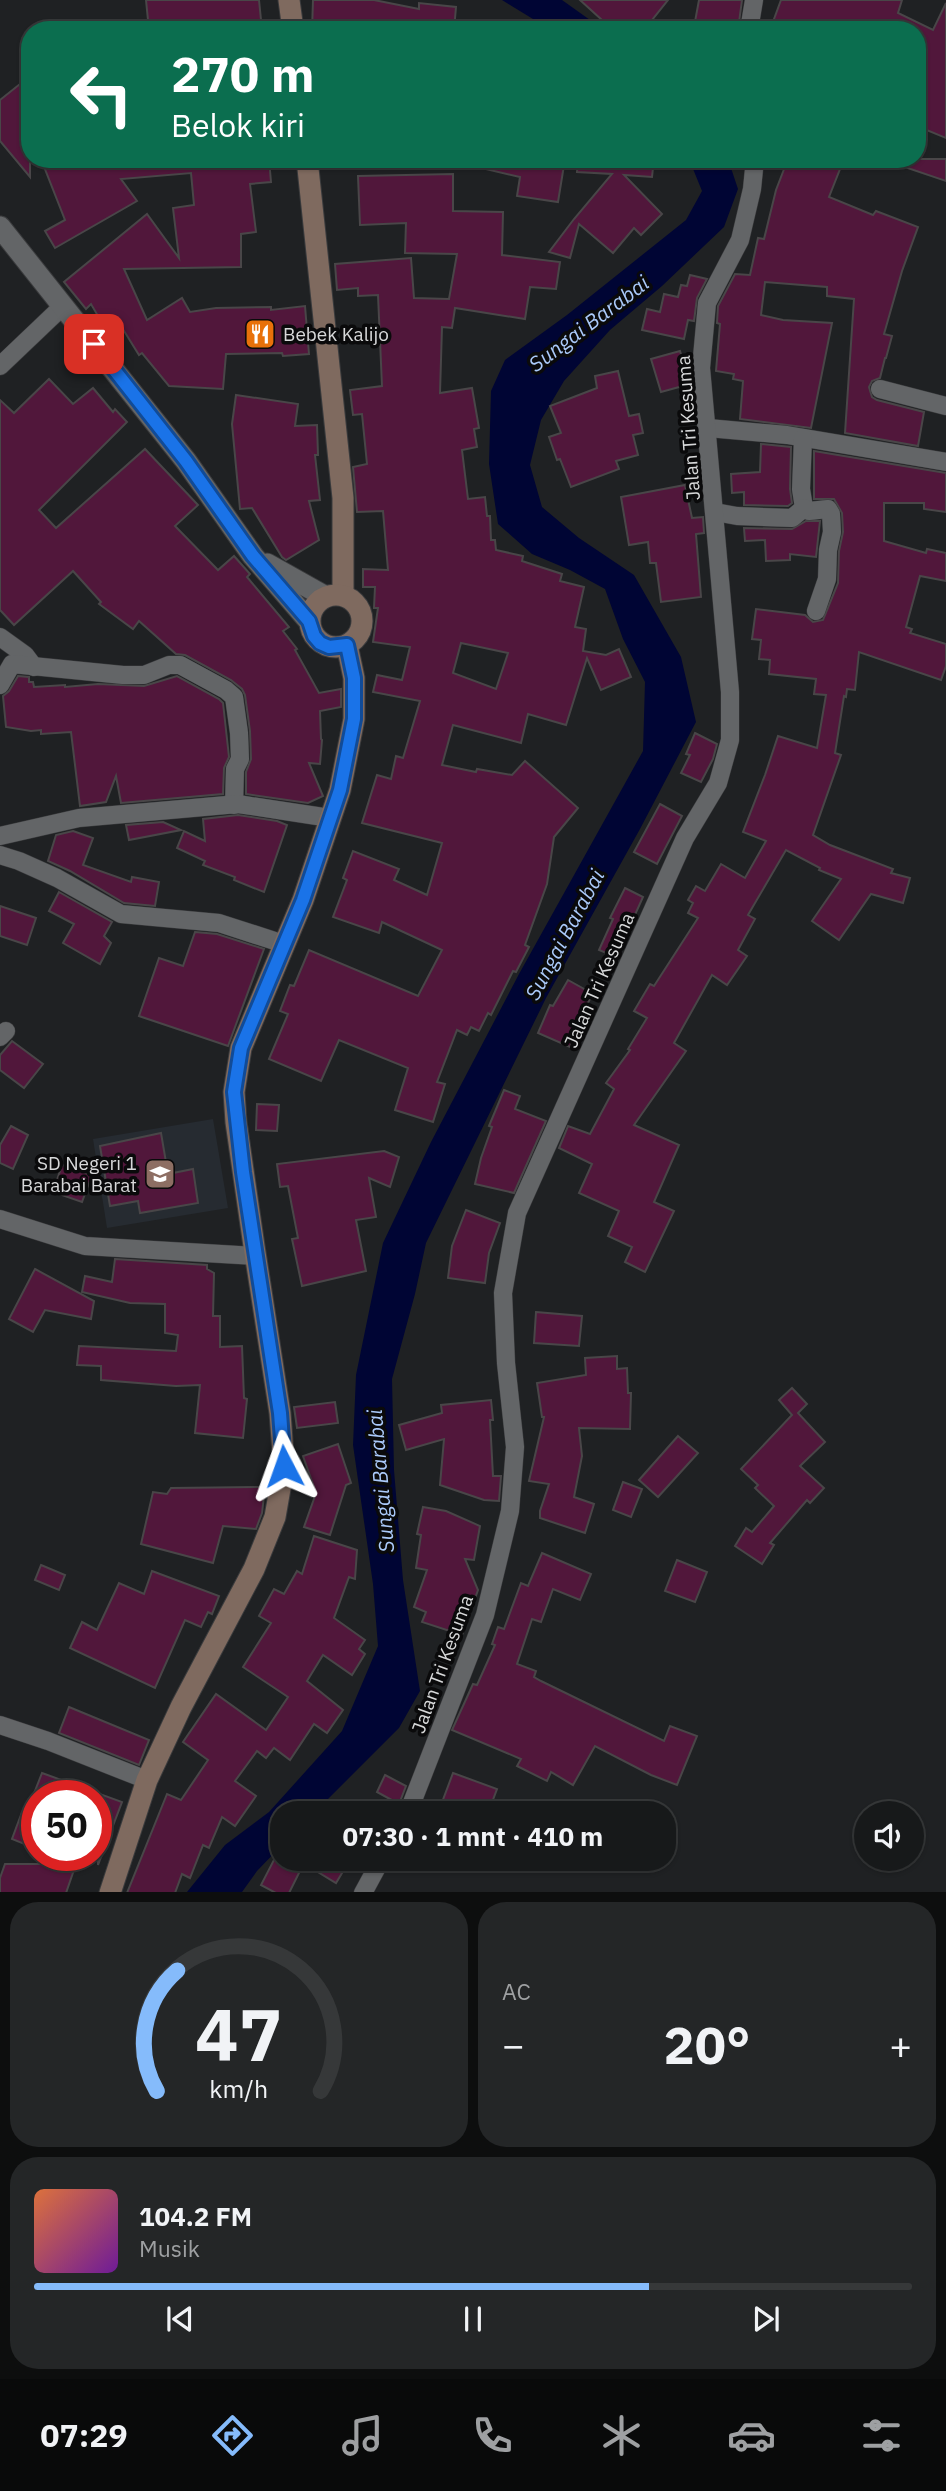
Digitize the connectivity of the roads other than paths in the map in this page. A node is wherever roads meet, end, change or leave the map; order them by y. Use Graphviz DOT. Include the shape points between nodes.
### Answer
graph roads {
  1 [pos="289,0"];
  2 [pos="754,0"];
  3 [pos="292,21"];
  4 [pos="750,21"];
  5 [pos="308,168"];
  6 [pos="754,168"];
  7 [pos="0,228"];
  8 [pos="63,306"];
  9 [pos="0,366"];
  10 [pos="880,389"];
  11 [pos="946,406"];
  12 [pos="708,428"];
  13 [pos="803,438"];
  14 [pos="946,462"];
  15 [pos="803,508"];
  16 [pos="715,512"];
  17 [pos="253,556"];
  18 [pos="334,596"];
  19 [pos="816,611"];
  20 [pos="309,621"];
  21 [pos="0,636"];
  22 [pos="347,645"];
  23 [pos="34,667"];
  24 [pos="0,685"];
  25 [pos="234,805"];
  26 [pos="330,818"];
  27 [pos="0,836"];
  28 [pos="0,855"];
  29 [pos="284,944"];
  30 [pos="0,1219"];
  31 [pos="256,1256"];
  32 [pos="0,1725"];
  33 [pos="147,1780"];
  34 [pos="413,1801"];
  35 [pos="375,1871"];
  36 [pos="110,1892"];
  37 [pos="363,1892"];
  1 -- 3 [label="main road"];
  2 -- 4 [label="street"];
  5 -- 18 [label="main road" via="343,498"];
  6 -- 12 [label="street, Jalan Tri Kesuma" via="740,240 707,303 701,368"];
  7 -- 8 [label="street"];
  8 -- 9 [label="street"];
  8 -- 17 [label="street" via="186,461"];
  10 -- 11 [label="street"];
  12 -- 13 [label="street"];
  12 -- 16 [label="street, Jalan Tri Kesuma"];
  13 -- 14 [label="street"];
  13 -- 15 [label="street"];
  15 -- 16 [label="street" via="792,518"];
  15 -- 19 [label="street" via="828,509 831,514 827,579"];
  16 -- 34 [label="street, Jalan Tri Kesuma" via="730,740 718,783 685,838 517,1213 503,1293 515,1447 510,1511 485,1615"];
  17 -- 18 [label="street"];
  17 -- 20 [label="street"];
  18 -- 20 [label="main road" via="312,609"];
  18 -- 22 [label="main road" via="352,599 362,614 360,632"];
  20 -- 22 [label="main road" via="320,643 338,648"];
  21 -- 23 [label="street"];
  22 -- 26 [label="main road" via="354,678 354,719"];
  23 -- 24 [label="street" via="12,664"];
  23 -- 25 [label="street" via="123,676 180,665 226,690 234,697 239,733"];
  25 -- 26 [label="street"];
  25 -- 27 [label="street" via="79,818"];
  26 -- 29 [label="main road"];
  28 -- 29 [label="street" via="57,878 121,914 219,923"];
  29 -- 31 [label="main road" via="241,1048 234,1092"];
  30 -- 31 [label="street" via="85,1246"];
  31 -- 33 [label="main road" via="284,1466 275,1517 254,1569"];
  32 -- 33 [label="street"];
  33 -- 36 [label="main road"];
  35 -- 37 [label="street"];
}
